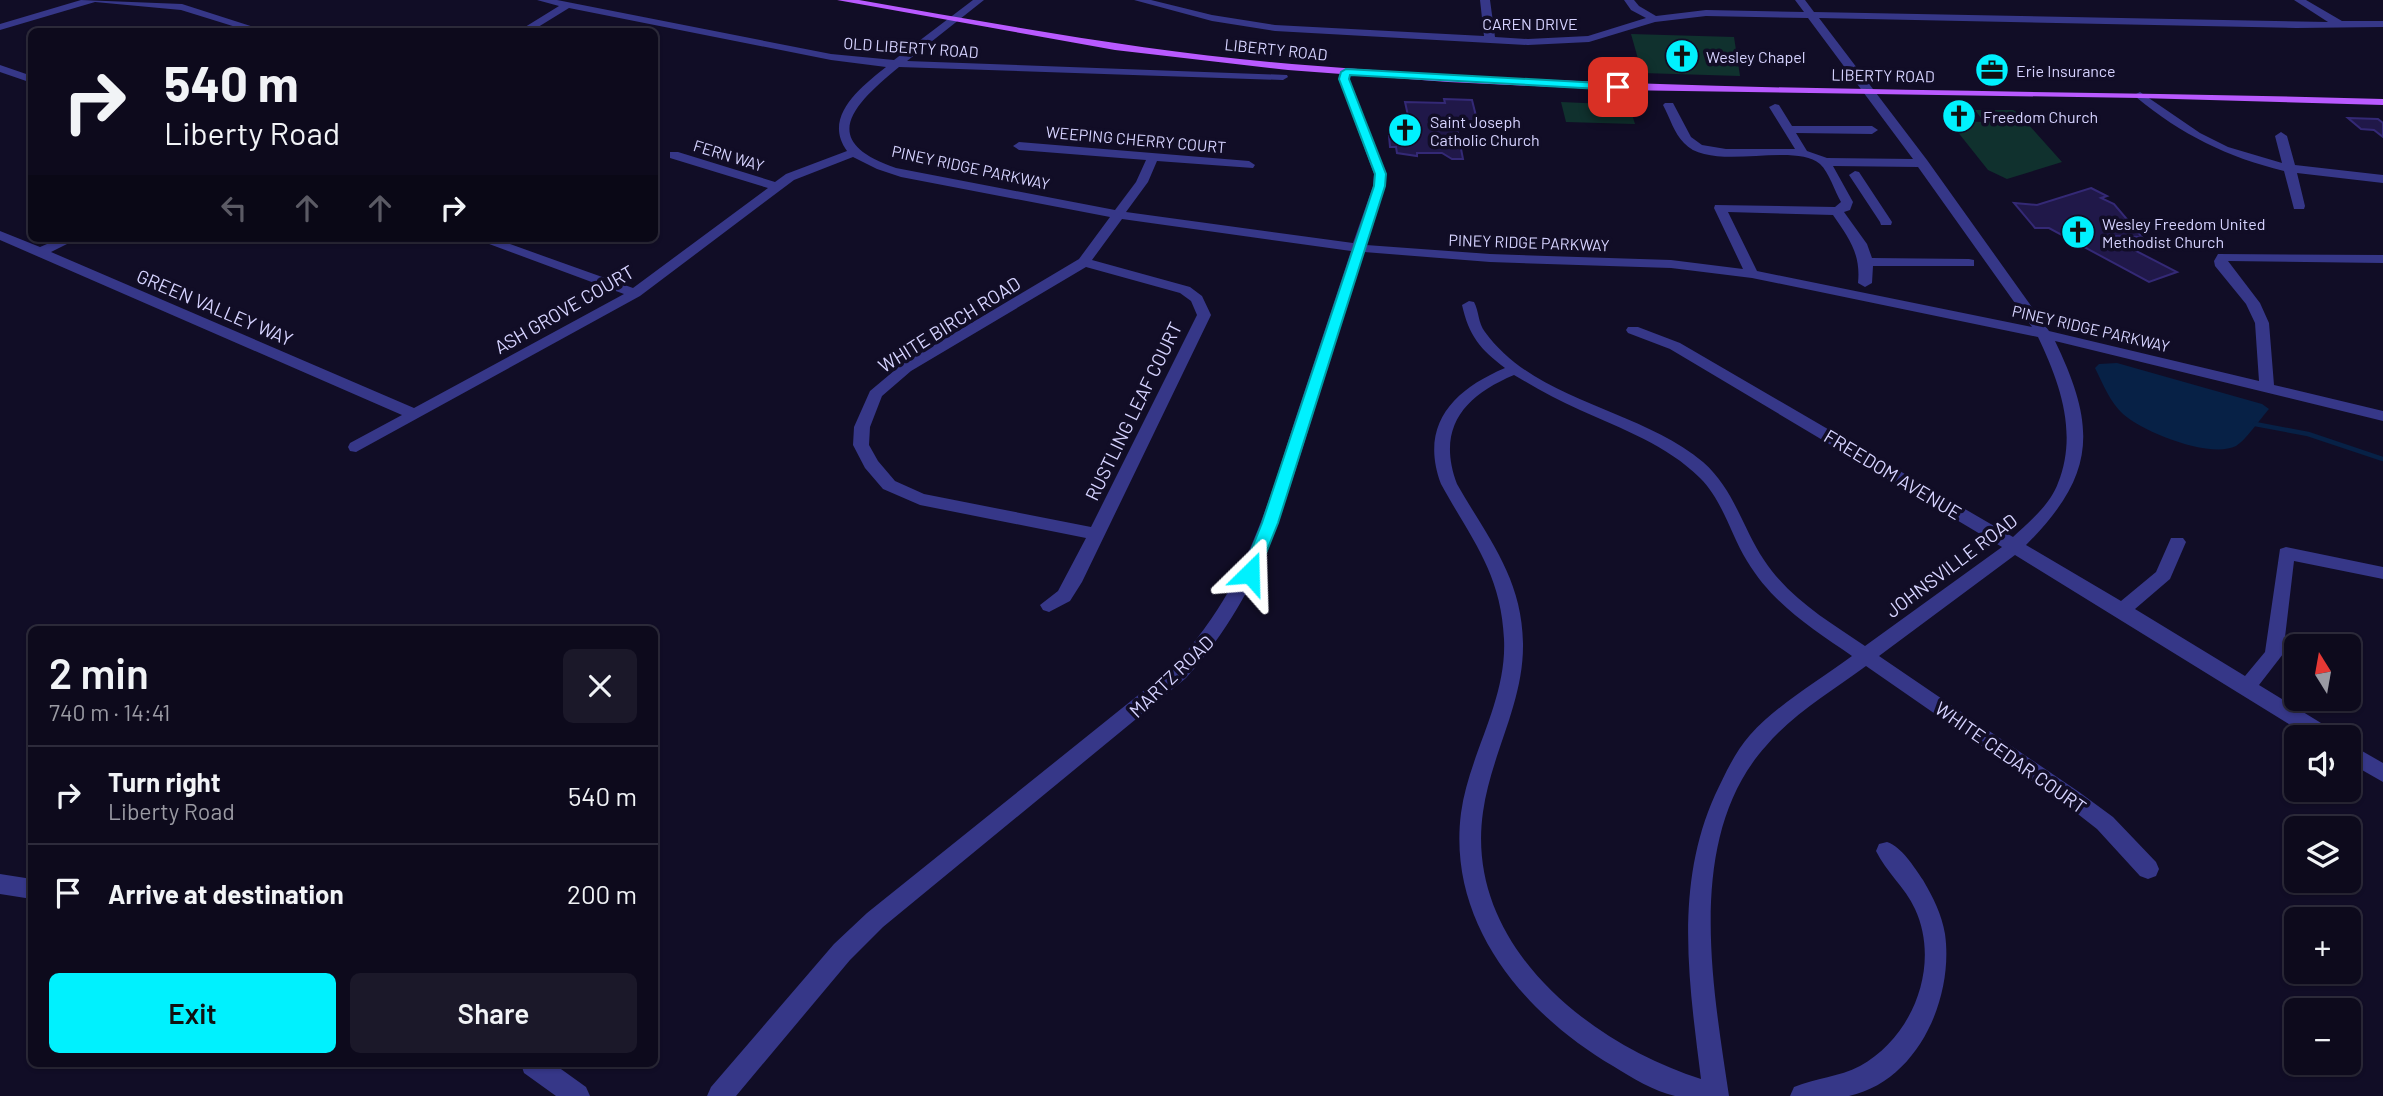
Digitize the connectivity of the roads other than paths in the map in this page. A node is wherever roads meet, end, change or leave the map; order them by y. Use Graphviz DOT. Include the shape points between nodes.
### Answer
graph roads {
  1 [pos="92,0"];
  2 [pos="99,0"];
  3 [pos="542,0"];
  4 [pos="842,0"];
  5 [pos="979,0"];
  6 [pos="1139,0"];
  7 [pos="1485,0"];
  8 [pos="1629,0"];
  9 [pos="1800,0"];
  10 [pos="2300,0"];
  11 [pos="1167,3"];
  12 [pos="568,5"];
  13 [pos="1811,17"];
  14 [pos="1654,19"];
  15 [pos="955,20"];
  16 [pos="2383,24"];
  17 [pos="2341,25"];
  18 [pos="0,27"];
  19 [pos="251,28"];
  20 [pos="529,28"];
  21 [pos="1490,40"];
  22 [pos="898,64"];
  23 [pos="0,68"];
  24 [pos="1346,72"];
  25 [pos="1283,77"];
  26 [pos="28,78"];
  27 [pos="1870,90"];
  28 [pos="2140,94"];
  29 [pos="2383,102"];
  30 [pos="1669,105"];
  31 [pos="1775,107"];
  32 [pos="1789,129"];
  33 [pos="1872,130"];
  34 [pos="2281,136"];
  35 [pos="1019,146"];
  36 [pos="855,152"];
  37 [pos="1802,153"];
  38 [pos="674,155"];
  39 [pos="1153,157"];
  40 [pos="1825,162"];
  41 [pos="1923,163"];
  42 [pos="1250,165"];
  43 [pos="2290,169"];
  44 [pos="1855,175"];
  45 [pos="2382,180"];
  46 [pos="775,186"];
  47 [pos="1844,195"];
  48 [pos="1868,196"];
  49 [pos="2299,206"];
  50 [pos="1837,211"];
  51 [pos="1118,215"];
  52 [pos="1886,222"];
  53 [pos="0,235"];
  54 [pos="63,242"];
  55 [pos="491,242"];
  56 [pos="1358,248"];
  57 [pos="40,252"];
  58 [pos="2383,259"];
  59 [pos="1084,262"];
  60 [pos="1868,262"];
  61 [pos="1969,263"];
  62 [pos="1752,274"];
  63 [pos="1865,283"];
  64 [pos="635,293"];
  65 [pos="1469,304"];
  66 [pos="1633,330"];
  67 [pos="2044,334"];
  68 [pos="1516,369"];
  69 [pos="2267,388"];
  70 [pos="414,414"];
  71 [pos="2383,416"];
  72 [pos="356,447"];
  73 [pos="1096,534"];
  74 [pos="2177,542"];
  75 [pos="2015,546"];
  76 [pos="2383,573"];
  77 [pos="1049,605"];
  78 [pos="2122,610"];
  79 [pos="1865,656"];
  80 [pos="2248,687"];
  81 [pos="2308,725"];
  82 [pos="2361,760"];
  83 [pos="2383,774"];
  84 [pos="1887,851"];
  85 [pos="2148,869"];
  86 [pos="0,884"];
  87 [pos="28,888"];
  88 [pos="537,1067"];
  89 [pos="577,1096"];
  90 [pos="720,1096"];
  91 [pos="1715,1096"];
  92 [pos="1803,1096"];
  1 -- 18 [label="street"];
  2 -- 19 [label="street" via="182,7"];
  3 -- 12 [label="street, OLD LIBERTY ROAD"];
  4 -- 15 [label="main road, LIBERTY ROAD"];
  5 -- 15 [label="street"];
  6 -- 11 [label="street, CAREN DRIVE"];
  7 -- 21 [label="street"];
  8 -- 14 [label="street"];
  9 -- 13 [label="street, JOHNSVILLE ROAD"];
  10 -- 17 [label="street"];
  11 -- 21 [label="street, CAREN DRIVE" via="1225,21 1284,29"];
  12 -- 20 [label="street"];
  12 -- 22 [label="street, OLD LIBERTY ROAD" via="831,57"];
  13 -- 14 [label="street, CAREN DRIVE" via="1706,13"];
  13 -- 17 [label="street, CAREN DRIVE"];
  13 -- 27 [label="street, JOHNSVILLE ROAD"];
  14 -- 21 [label="street, CAREN DRIVE" via="1577,40"];
  15 -- 22 [label="street"];
  15 -- 24 [label="main road, LIBERTY ROAD" via="1135,49"];
  16 -- 17 [label="street, CAREN DRIVE"];
  22 -- 25 [label="street, OLD LIBERTY ROAD"];
  22 -- 36 [label="street" via="846,113 843,133"];
  23 -- 26 [label="street"];
  24 -- 27 [label="main road, LIBERTY ROAD" via="1574,85"];
  24 -- 56 [label="street, MARTZ ROAD" via="1344,79 1380,174"];
  27 -- 28 [label="main road, LIBERTY ROAD"];
  27 -- 41 [label="street, JOHNSVILLE ROAD"];
  28 -- 29 [label="main road, LIBERTY ROAD"];
  28 -- 43 [label="street" via="2165,118 2199,139 2245,158"];
  30 -- 37 [label="street" via="1695,146 1714,151"];
  31 -- 32 [label="street"];
  32 -- 33 [label="street"];
  32 -- 37 [label="street"];
  34 -- 43 [label="street"];
  35 -- 39 [label="street, WEEPING CHERRY COURT"];
  36 -- 46 [label="street, ASH GROVE COURT"];
  36 -- 51 [label="street, PINEY RIDGE PARKWAY" via="901,173"];
  37 -- 40 [label="street"];
  38 -- 46 [label="street, FERN WAY"];
  39 -- 42 [label="street, WEEPING CHERRY COURT"];
  39 -- 51 [label="street, WHITE BIRCH ROAD"];
  40 -- 41 [label="street"];
  40 -- 47 [label="street"];
  41 -- 67 [label="street, JOHNSVILLE ROAD"];
  43 -- 45 [label="street"];
  43 -- 49 [label="street"];
  44 -- 48 [label="street"];
  46 -- 64 [label="street, ASH GROVE COURT"];
  47 -- 48 [label="street"];
  47 -- 50 [label="street" via="1847,202"];
  48 -- 52 [label="street"];
  50 -- 60 [label="street"];
  50 -- 62 [label="street" via="1720,208"];
  51 -- 56 [label="street, PINEY RIDGE PARKWAY"];
  51 -- 59 [label="street, WHITE BIRCH ROAD"];
  53 -- 57 [label="street, GREEN VALLEY WAY"];
  54 -- 57 [label="street"];
  55 -- 64 [label="street"];
  56 -- 62 [label="street, PINEY RIDGE PARKWAY" via="1503,259 1671,264"];
  56 -- 90 [label="street, MARTZ ROAD" via="1270,523 1235,605 1217,633 1115,728 875,920 842,952"];
  57 -- 70 [label="street, GREEN VALLEY WAY"];
  58 -- 69 [label="street" via="2223,257 2222,266 2253,303 2262,323"];
  59 -- 73 [label="street, RUSTLING LEAF COURT" via="1185,290 1197,299 1204,315"];
  59 -- 73 [label="street, WHITE BIRCH ROAD" via="888,381 866,412 861,445 890,485 920,499"];
  60 -- 61 [label="street"];
  60 -- 63 [label="street"];
  62 -- 67 [label="street, PINEY RIDGE PARKWAY"];
  64 -- 70 [label="street, ASH GROVE COURT"];
  65 -- 68 [label="street, WHITE CEDAR COURT" via="1469,316 1480,336"];
  66 -- 75 [label="street, FREEDOM AVENUE" via="1675,346"];
  67 -- 69 [label="street, PINEY RIDGE PARKWAY"];
  67 -- 75 [label="street, JOHNSVILLE ROAD" via="2072,403 2075,449 2066,485 2046,515"];
  68 -- 79 [label="street, WHITE CEDAR COURT" via="1573,403 1655,438 1686,457 1724,496 1768,581 1796,608"];
  68 -- 91 [label="street" via="1467,394 1448,421 1441,449 1449,484 1493,556 1514,641 1505,706 1471,821 1469,856 1476,894 1490,932 1515,967 1574,1027 1641,1069"];
  69 -- 71 [label="street, PINEY RIDGE PARKWAY"];
  70 -- 72 [label="street, ASH GROVE COURT"];
  73 -- 77 [label="street, RUSTLING LEAF COURT" via="1064,596"];
  74 -- 78 [label="street" via="2164,575"];
  75 -- 78 [label="street, FREEDOM AVENUE"];
  75 -- 79 [label="street, JOHNSVILLE ROAD"];
  76 -- 80 [label="street" via="2286,553 2274,654"];
  78 -- 80 [label="street, FREEDOM AVENUE"];
  79 -- 85 [label="street, WHITE CEDAR COURT" via="2073,798 2123,840"];
  79 -- 91 [label="street, JOHNSVILLE ROAD" via="1758,740 1729,786 1711,827 1697,932"];
  80 -- 81 [label="street, FREEDOM AVENUE"];
  82 -- 83 [label="street"];
  84 -- 92 [label="street" via="1905,871 1931,921 1930,996 1909,1042 1877,1070 1831,1090"];
  86 -- 87 [label="street"];
  88 -- 89 [label="street"];
}
